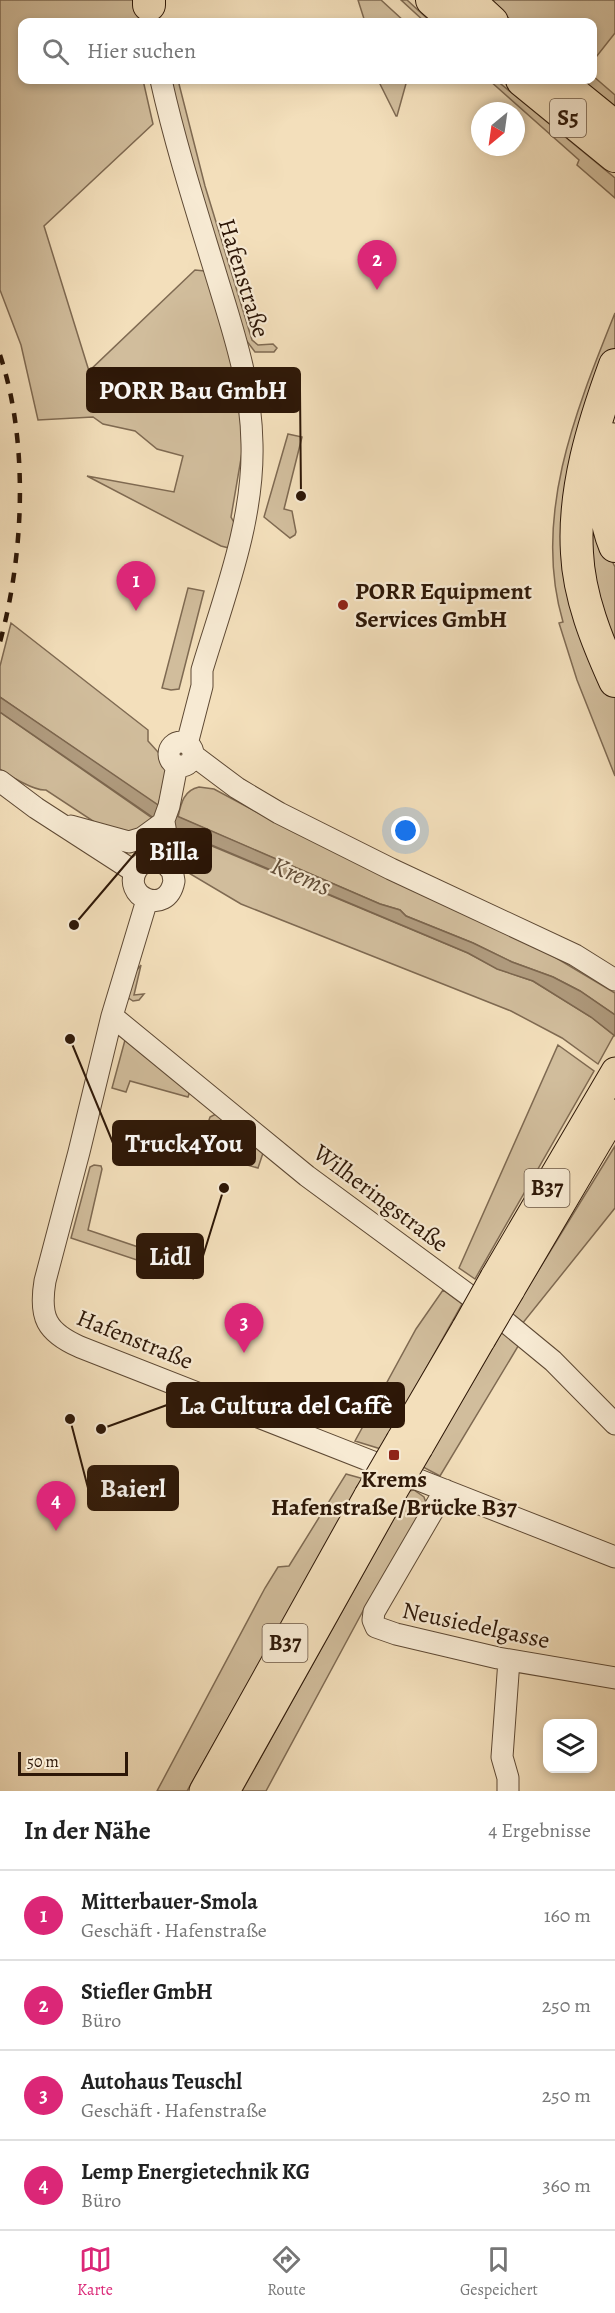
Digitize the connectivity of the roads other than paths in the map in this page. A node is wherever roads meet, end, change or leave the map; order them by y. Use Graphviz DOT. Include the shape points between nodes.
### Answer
graph roads {
  1 [pos="432,0"];
  2 [pos="468,0"];
  3 [pos="452,18"];
  4 [pos="488,18"];
  5 [pos="162,84"];
  6 [pos="527,84"];
  7 [pos="562,84"];
  8 [pos="615,127"];
  9 [pos="615,156"];
  10 [pos="615,366"];
  11 [pos="615,423"];
  12 [pos="615,546"];
  13 [pos="615,681"];
  14 [pos="182,757"];
  15 [pos="0,781"];
  16 [pos="57,822"];
  17 [pos="152,860"];
  18 [pos="147,900"];
  19 [pos="615,980"];
  20 [pos="112,1016"];
  21 [pos="615,1071"];
  22 [pos="607,1106"];
  23 [pos="615,1424"];
  24 [pos="445,1490"];
  25 [pos="377,1499"];
  26 [pos="615,1557"];
  27 [pos="509,1660"];
  28 [pos="615,1678"];
  29 [pos="203,1791"];
  30 [pos="226,1791"];
  31 [pos="508,1791"];
  1 -- 3 [label="highway"];
  2 -- 4 [label="highway"];
  5 -- 14 [label="street, Hafenstraße" via="245,370 252,446 246,513"];
  6 -- 9 [label="highway, S5"];
  7 -- 8 [label="highway, S5"];
  10 -- 13 [label="highway" via="586,462 577,528 577,555 589,614"];
  11 -- 12 [label="highway" via="604,491"];
  14 -- 17 [label="street, Hafenstraße"];
  14 -- 19 [label="street" via="219,786 237,788 391,869 575,955"];
  15 -- 16 [label="street"];
  16 -- 17 [label="street"];
  16 -- 17 [label="street" via="105,834"];
  17 -- 18 [label="street" via="133,880 135,889"];
  17 -- 18 [label="street, Hafenstraße" via="174,881 170,894 156,901"];
  18 -- 20 [label="street, Hafenstraße"];
  20 -- 23 [label="street, Wilheringstraße" via="307,1176 508,1324 553,1361"];
  20 -- 24 [label="street, Hafenstraße" via="45,1281 44,1315 52,1330 65,1341"];
  21 -- 22 [label="main road, B37"];
  22 -- 25 [label="main road, B37, bridge"];
  24 -- 26 [label="street, Hafenstraße"];
  24 -- 27 [label="street, Neusiedelgasse" via="374,1612 373,1620 376,1627 396,1634"];
  25 -- 29 [label="main road, B37"];
  25 -- 30 [label="main road, B37"];
  27 -- 28 [label="street, Neusiedelgasse"];
  27 -- 31 [label="street" via="502,1757"];
}
